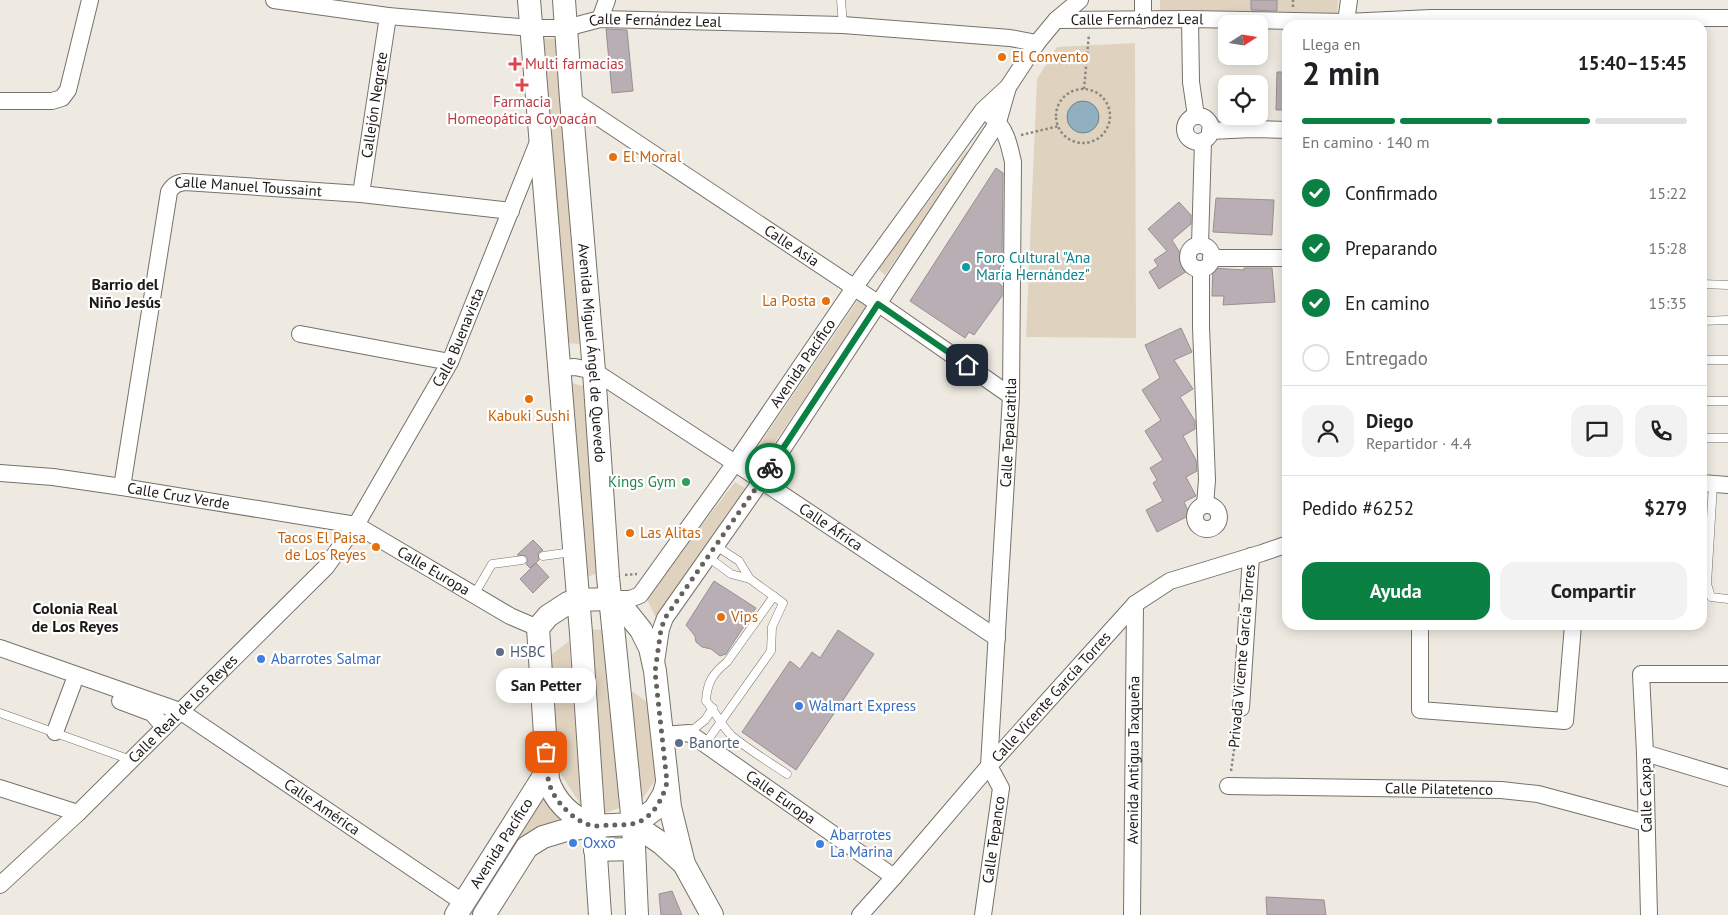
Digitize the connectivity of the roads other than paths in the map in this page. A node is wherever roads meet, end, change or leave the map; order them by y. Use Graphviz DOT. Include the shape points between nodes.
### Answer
graph roads {
  1 [pos="90,0"];
  2 [pos="274,0"];
  3 [pos="529,0"];
  4 [pos="564,0"];
  5 [pos="607,0"];
  6 [pos="841,0"];
  7 [pos="1063,0"];
  8 [pos="1080,0"];
  9 [pos="1143,0"];
  10 [pos="1349,0"];
  11 [pos="388,16"];
  12 [pos="1728,18"];
  13 [pos="600,19"];
  14 [pos="1190,19"];
  15 [pos="1056,20"];
  16 [pos="1143,20"];
  17 [pos="1346,20"];
  18 [pos="1568,20"];
  19 [pos="1282,21"];
  20 [pos="843,25"];
  21 [pos="532,28"];
  22 [pos="566,28"];
  23 [pos="1037,43"];
  24 [pos="1008,87"];
  25 [pos="571,100"];
  26 [pos="0,101"];
  27 [pos="983,110"];
  28 [pos="998,122"];
  29 [pos="1282,130"];
  30 [pos="1206,136"];
  31 [pos="540,138"];
  32 [pos="361,194"];
  33 [pos="511,211"];
  34 [pos="1282,258"];
  35 [pos="1206,263"];
  36 [pos="1707,284"];
  37 [pos="1728,285"];
  38 [pos="854,288"];
  39 [pos="878,304"];
  40 [pos="1707,320"];
  41 [pos="1728,320"];
  42 [pos="300,334"];
  43 [pos="1707,360"];
  44 [pos="1728,360"];
  45 [pos="450,362"];
  46 [pos="558,368"];
  47 [pos="594,371"];
  48 [pos="1011,396"];
  49 [pos="1707,401"];
  50 [pos="1728,401"];
  51 [pos="1707,438"];
  52 [pos="1728,438"];
  53 [pos="735,463"];
  54 [pos="0,473"];
  55 [pos="762,480"];
  56 [pos="1714,484"];
  57 [pos="122,487"];
  58 [pos="1205,505"];
  59 [pos="356,525"];
  60 [pos="1282,546"];
  61 [pos="574,552"];
  62 [pos="712,552"];
  63 [pos="543,556"];
  64 [pos="1251,556"];
  65 [pos="522,560"];
  66 [pos="750,579"];
  67 [pos="473,595"];
  68 [pos="774,596"];
  69 [pos="1728,598"];
  70 [pos="610,599"];
  71 [pos="578,600"];
  72 [pos="1135,604"];
  73 [pos="538,628"];
  74 [pos="1420,630"];
  75 [pos="1573,630"];
  76 [pos="997,638"];
  77 [pos="0,648"];
  78 [pos="0,660"];
  79 [pos="655,672"];
  80 [pos="1728,674"];
  81 [pos="73,684"];
  82 [pos="713,708"];
  83 [pos="1241,708"];
  84 [pos="180,710"];
  85 [pos="0,713"];
  86 [pos="720,721"];
  87 [pos="164,727"];
  88 [pos="55,732"];
  89 [pos="689,732"];
  90 [pos="662,735"];
  91 [pos="705,744"];
  92 [pos="1645,753"];
  93 [pos="131,760"];
  94 [pos="989,766"];
  95 [pos="547,771"];
  96 [pos="787,774"];
  97 [pos="1728,778"];
  98 [pos="667,782"];
  99 [pos="1228,786"];
  100 [pos="0,788"];
  101 [pos="78,813"];
  102 [pos="633,824"];
  103 [pos="1646,824"];
  104 [pos="593,826"];
  105 [pos="634,849"];
  106 [pos="595,850"];
  107 [pos="684,864"];
  108 [pos="894,877"];
  109 [pos="0,885"];
  110 [pos="460,909"];
  111 [pos="484,915"];
  112 [pos="600,915"];
  113 [pos="637,915"];
  114 [pos="712,915"];
  115 [pos="860,915"];
  116 [pos="983,915"];
  117 [pos="1132,915"];
  118 [pos="1649,915"];
  1 -- 26 [label="street" via="68,90 62,98 52,101"];
  2 -- 11 [label="street, Calle Fernández Leal"];
  3 -- 21 [label="main road"];
  4 -- 22 [label="main road, Avenida Miguel Ángel de Quevedo"];
  5 -- 13 [label="street"];
  6 -- 20 [label="lane"];
  7 -- 15 [label="street"];
  8 -- 15 [label="street, Avenida Pacífico"];
  9 -- 16 [label="street"];
  10 -- 17 [label="street"];
  11 -- 21 [label="street, Calle Fernández Leal"];
  11 -- 32 [label="street, Callejón Negrete"];
  12 -- 18 [label="street, Calle Fernández Leal"];
  13 -- 20 [label="street, Calle Fernández Leal"];
  13 -- 22 [label="street, Calle Fernández Leal"];
  14 -- 16 [label="street, Calle Fernández Leal"];
  14 -- 19 [label="street, Calle Fernández Leal"];
  14 -- 30 [label="street" via="1191,82 1196,116 1206,120"];
  15 -- 16 [label="street, Calle Fernández Leal"];
  15 -- 23 [label="street, Avenida Pacífico"];
  20 -- 23 [label="street, Calle Fernández Leal"];
  21 -- 22 [label="street, Calle Fernández Leal"];
  21 -- 31 [label="main road"];
  22 -- 25 [label="main road, Avenida Miguel Ángel de Quevedo"];
  23 -- 24 [label="street, Avenida Pacífico"];
  24 -- 27 [label="street, Avenida Pacífico"];
  24 -- 28 [label="street, Avenida Pacífico"];
  25 -- 38 [label="street, Calle Asia"];
  25 -- 47 [label="main road, Avenida Miguel Ángel de Quevedo"];
  27 -- 28 [label="street, Calle Tepalcatitla"];
  27 -- 38 [label="street, Avenida Pacífico"];
  28 -- 39 [label="street, Avenida Pacífico"];
  28 -- 48 [label="street, Calle Tepalcatitla" via="1008,138 1013,162"];
  29 -- 30 [label="street" via="1252,129"];
  30 -- 35 [label="street" via="1200,245 1210,250"];
  31 -- 33 [label="street, Calle Buenavista"];
  31 -- 46 [label="main road"];
  32 -- 33 [label="street, Calle Manuel Toussaint"];
  32 -- 57 [label="street, Calle Manuel Toussaint" via="185,182 172,187"];
  33 -- 45 [label="street, Calle Buenavista"];
  34 -- 35 [label="street"];
  35 -- 58 [label="street" via="1201,327 1207,480"];
  36 -- 37 [label="lane"];
  38 -- 39 [label="street, Calle Asia"];
  38 -- 53 [label="street, Avenida Pacífico"];
  39 -- 48 [label="street, Calle Asia"];
  39 -- 55 [label="street, Avenida Pacífico"];
  40 -- 41 [label="lane"];
  42 -- 45 [label="street"];
  43 -- 44 [label="lane"];
  45 -- 59 [label="street, Calle Buenavista"];
  46 -- 47 [label="street, Calle África"];
  46 -- 61 [label="main road"];
  47 -- 53 [label="street, Calle África"];
  47 -- 70 [label="main road, Avenida Miguel Ángel de Quevedo"];
  48 -- 76 [label="street, Calle Tepalcatitla"];
  49 -- 50 [label="lane"];
  51 -- 52 [label="lane"];
  53 -- 55 [label="street, Calle África"];
  53 -- 70 [label="street, Avenida Pacífico" via="640,595"];
  54 -- 57 [label="street, Calle Cruz Verde"];
  55 -- 62 [label="street, Avenida Pacífico"];
  55 -- 76 [label="street, Calle África"];
  56 -- 69 [label="lane" via="1707,584 1711,597"];
  57 -- 59 [label="street, Calle Cruz Verde"];
  59 -- 67 [label="street, Calle Europa"];
  59 -- 84 [label="street, Calle Real de los Reyes" via="326,567"];
  60 -- 64 [label="street, Calle Vicente García Torres"];
  61 -- 63 [label="lane"];
  61 -- 71 [label="main road"];
  62 -- 66 [label="lane" via="732,574"];
  62 -- 66 [label="lane" via="739,561"];
  62 -- 79 [label="street, Avenida Pacífico" via="665,618"];
  64 -- 72 [label="street, Calle Vicente García Torres" via="1170,581"];
  64 -- 83 [label="street, Privada Vicente García Torres"];
  65 -- 67 [label="lane" via="492,564"];
  66 -- 68 [label="lane"];
  67 -- 73 [label="street, Calle Europa"];
  68 -- 82 [label="lane" via="706,686 706,701"];
  68 -- 86 [label="lane" via="783,603 772,627 771,651"];
  70 -- 71 [label="main road, Avenida Pacífico"];
  70 -- 79 [label="main road" via="621,605 641,630 650,648"];
  70 -- 102 [label="main road, Avenida Miguel Ángel de Quevedo"];
  71 -- 73 [label="main road" via="558,609"];
  71 -- 104 [label="main road"];
  72 -- 94 [label="street, Calle Vicente García Torres"];
  72 -- 117 [label="street, Avenida Antigua Taxqueña"];
  73 -- 95 [label="main road"];
  74 -- 75 [label="street" via="1420,710 1565,721"];
  76 -- 94 [label="street, Calle Tepalcatitla"];
  77 -- 84 [label="street, Calle América"];
  78 -- 81 [label="street"];
  79 -- 90 [label="main road"];
  80 -- 92 [label="street, Calle Caxpa" via="1641,674"];
  81 -- 87 [label="street" via="152,713"];
  81 -- 88 [label="street"];
  82 -- 86 [label="lane"];
  82 -- 89 [label="lane" via="705,720"];
  84 -- 87 [label="street, Calle Real de los Reyes"];
  84 -- 110 [label="street, Calle América"];
  85 -- 88 [label="lane"];
  86 -- 91 [label="lane"];
  86 -- 96 [label="lane" via="732,736"];
  87 -- 93 [label="street, Calle Real de los Reyes"];
  88 -- 93 [label="lane"];
  89 -- 90 [label="street"];
  89 -- 91 [label="street, Calle Europa"];
  90 -- 98 [label="main road"];
  91 -- 108 [label="street, Calle Europa"];
  92 -- 97 [label="street"];
  92 -- 103 [label="street, Calle Caxpa"];
  93 -- 101 [label="street, Calle Real de los Reyes"];
  94 -- 108 [label="street, Calle Vicente García Torres"];
  94 -- 116 [label="street, Calle Tepanco" via="1001,788"];
  95 -- 104 [label="main road" via="550,787 561,804"];
  95 -- 110 [label="main road, Avenida Pacífico"];
  98 -- 102 [label="main road" via="655,808"];
  98 -- 107 [label="main road"];
  99 -- 103 [label="street, Calle Pilatetenco" via="1501,790 1538,794"];
  100 -- 101 [label="street"];
  101 -- 109 [label="street, Calle Real de los Reyes"];
  102 -- 104 [label="main road, Avenida Pacífico"];
  102 -- 105 [label="main road, Avenida Miguel Ángel de Quevedo"];
  102 -- 107 [label="main road"];
  103 -- 118 [label="street, Calle Caxpa"];
  104 -- 106 [label="main road"];
  104 -- 111 [label="main road, Avenida Pacífico" via="543,837 527,847"];
  105 -- 106 [label="main road"];
  105 -- 113 [label="main road, Avenida Miguel Ángel de Quevedo"];
  106 -- 112 [label="main road"];
  107 -- 114 [label="main road"];
  108 -- 115 [label="street, Calle Vicente García Torres"];
}
